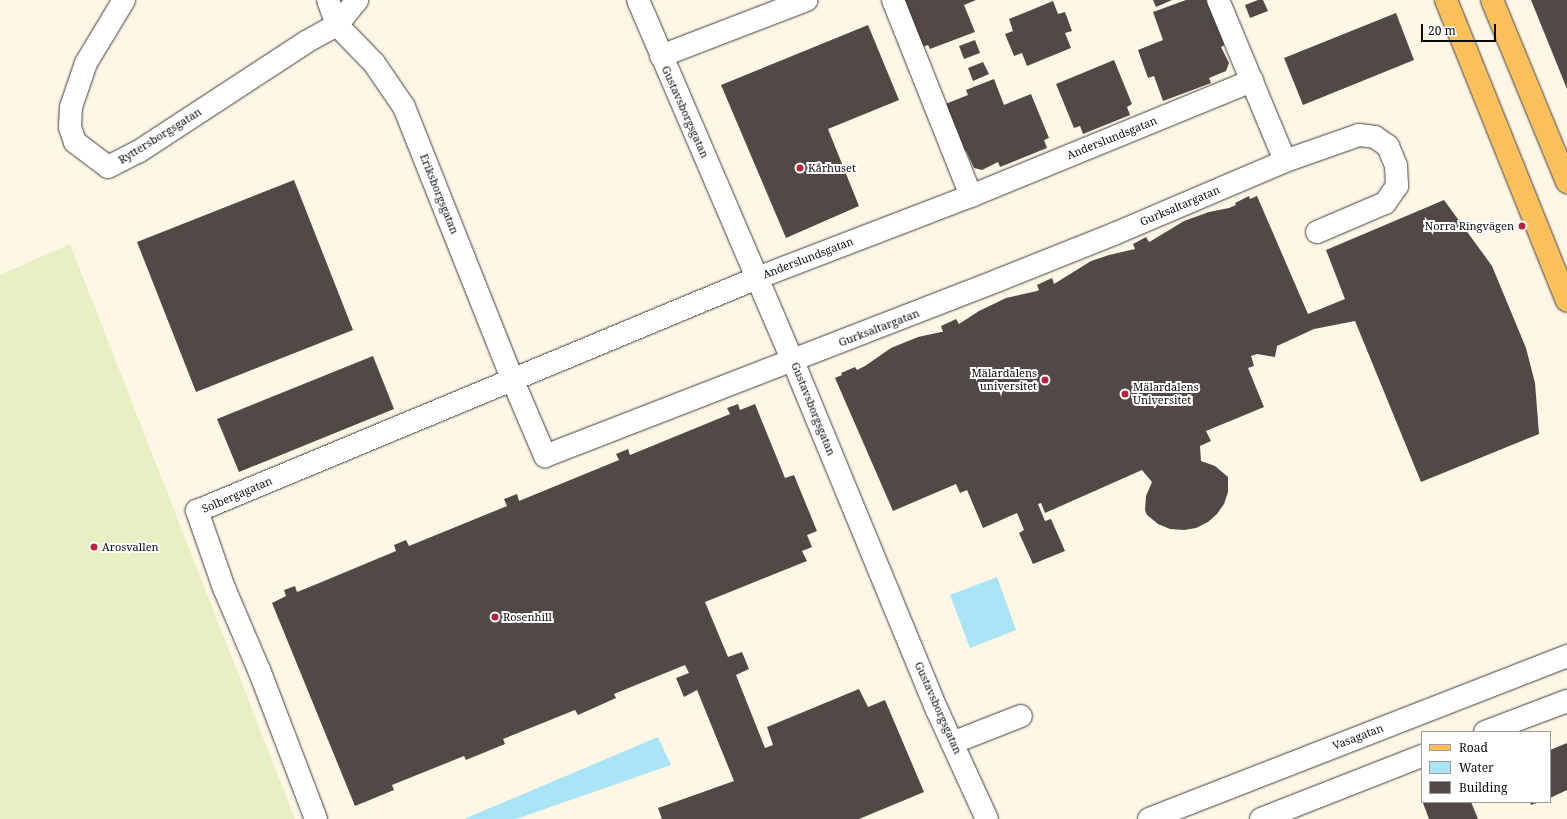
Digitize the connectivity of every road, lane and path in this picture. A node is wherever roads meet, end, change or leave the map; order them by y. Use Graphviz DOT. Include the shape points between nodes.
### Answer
graph roads {
  1 [pos="124,0"];
  2 [pos="328,0"];
  3 [pos="357,0"];
  4 [pos="638,0"];
  5 [pos="807,0"];
  6 [pos="893,0"];
  7 [pos="1218,0"];
  8 [pos="1446,0"];
  9 [pos="1492,0"];
  10 [pos="337,25"];
  11 [pos="661,56"];
  12 [pos="1252,81"];
  13 [pos="1285,161"];
  14 [pos="1567,182"];
  15 [pos="972,196"];
  16 [pos="1317,232"];
  17 [pos="757,278"];
  18 [pos="1567,301"];
  19 [pos="793,361"];
  20 [pos="513,381"];
  21 [pos="1567,656"];
  22 [pos="1567,701"];
  23 [pos="1021,716"];
  24 [pos="1488,731"];
  25 [pos="952,742"];
  26 [pos="1421,756"];
  27 [pos="316,819"];
  28 [pos="987,819"];
  29 [pos="1149,819"];
  30 [pos="1261,819"];
  1 -- 10 [label="street, Ryttersborgsgatan" via="86,63 71,114 70,127 76,142 108,167 138,152 306,42"];
  2 -- 10 [label="street"];
  3 -- 10 [label="street, Ryttersborgsgatan"];
  4 -- 11 [label="street, Gustavsborgsgatan"];
  5 -- 11 [label="street"];
  6 -- 15 [label="street"];
  7 -- 12 [label="street"];
  8 -- 18 [label="main road"];
  9 -- 14 [label="main road"];
  10 -- 20 [label="street, Eriksborgsgatan" via="374,63 404,107"];
  11 -- 17 [label="street, Gustavsborgsgatan"];
  12 -- 13 [label="street"];
  12 -- 15 [label="street, Anderslundsgatan"];
  13 -- 16 [label="street, Gurksaltargatan" via="1359,135 1375,137 1388,146 1396,166 1397,186 1386,203"];
  13 -- 19 [label="street, Gurksaltargatan" via="1114,234"];
  15 -- 17 [label="street, Anderslundsgatan"];
  17 -- 19 [label="street, Gustavsborgsgatan"];
  17 -- 20 [label="street, Anderslundsgatan"];
  19 -- 20 [label="street, Gurksaltargatan" via="545,456"];
  19 -- 25 [label="street, Gustavsborgsgatan"];
  20 -- 27 [label="street, Solbergagatan" via="197,511 224,588 259,670"];
  21 -- 29 [label="street, Vasagatan"];
  22 -- 24 [label="street"];
  23 -- 25 [label="street"];
  25 -- 28 [label="street, Gustavsborgsgatan"];
  26 -- 30 [label="street"];
}
